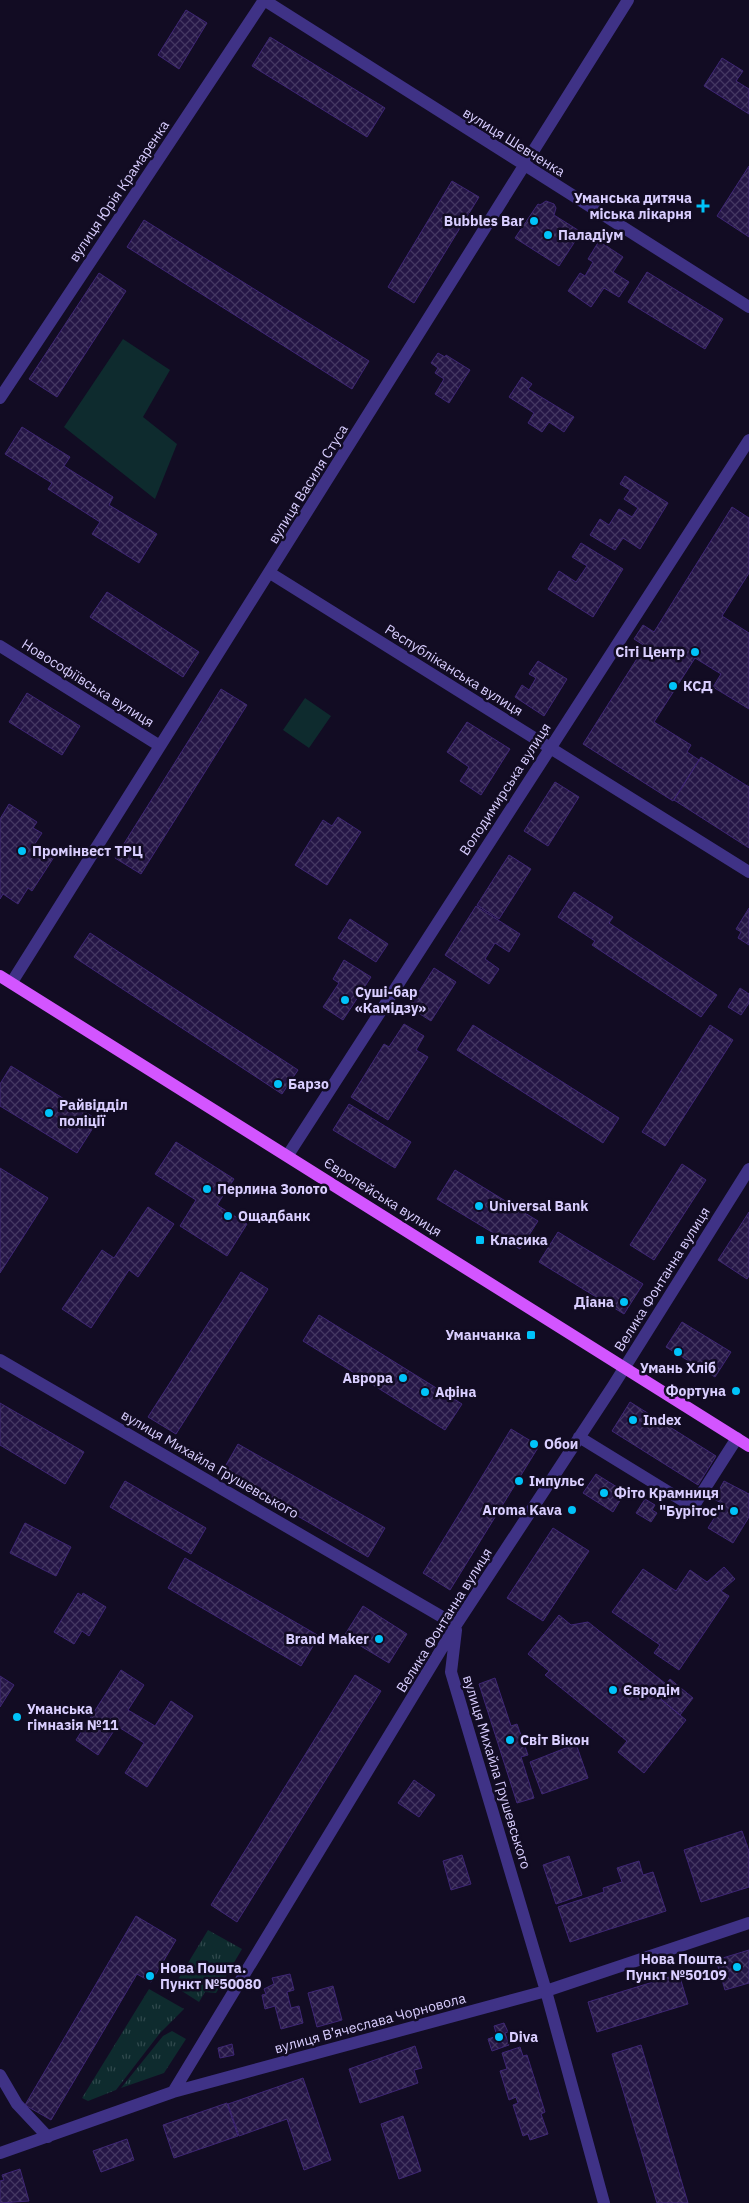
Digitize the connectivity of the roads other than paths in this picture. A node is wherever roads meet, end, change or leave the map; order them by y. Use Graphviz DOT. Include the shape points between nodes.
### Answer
graph roads {
  1 [pos="264,0"];
  2 [pos="628,0"];
  3 [pos="524,167"];
  4 [pos="749,307"];
  5 [pos="0,398"];
  6 [pos="749,440"];
  7 [pos="270,573"];
  8 [pos="0,646"];
  9 [pos="160,746"];
  10 [pos="550,747"];
  11 [pos="749,872"];
  12 [pos="0,976"];
  13 [pos="12,982"];
  14 [pos="288,1155"];
  15 [pos="749,1169"];
  16 [pos="0,1360"];
  17 [pos="625,1366"];
  18 [pos="579,1436"];
  19 [pos="738,1438"];
  20 [pos="749,1446"];
  21 [pos="456,1625"];
  22 [pos="749,1923"];
  23 [pos="546,1991"];
  24 [pos="0,2075"];
  25 [pos="173,2092"];
  26 [pos="48,2137"];
  27 [pos="0,2153"];
  28 [pos="604,2203"];
  1 -- 3 [label="street, вулиця Шевченка"];
  1 -- 5 [label="street, вулиця Юрія Крамаренка"];
  2 -- 3 [label="street, вулиця Василя Стуса"];
  3 -- 4 [label="street, вулиця Шевченка"];
  3 -- 7 [label="street, вулиця Василя Стуса"];
  6 -- 10 [label="street, Володимирська вулиця"];
  7 -- 9 [label="street, вулиця Василя Стуса"];
  7 -- 10 [label="street, Республіканська вулиця"];
  8 -- 9 [label="street, Новософіївська вулиця"];
  9 -- 13 [label="street, вулиця Василя Стуса"];
  10 -- 11 [label="street, Республіканська вулиця"];
  10 -- 14 [label="street, Володимирська вулиця"];
  12 -- 13 [label="main road, Європейська вулиця"];
  13 -- 14 [label="main road, Європейська вулиця"];
  14 -- 17 [label="main road, Європейська вулиця"];
  15 -- 17 [label="street, Велика Фонтанна вулиця"];
  16 -- 21 [label="street, вулиця Михайла Грушевського"];
  17 -- 18 [label="street, Велика Фонтанна вулиця"];
  17 -- 19 [label="main road, Європейська вулиця"];
  18 -- 19 [label="street" via="693,1507"];
  18 -- 21 [label="street, Велика Фонтанна вулиця"];
  19 -- 20 [label="main road, Європейська вулиця"];
  21 -- 23 [label="street, вулиця Михайла Грушевського" via="452,1672"];
  21 -- 25 [label="street, Велика Фонтанна вулиця"];
  22 -- 23 [label="street, вулиця В’ячеслава Чорновола"];
  23 -- 25 [label="street, вулиця В’ячеслава Чорновола"];
  23 -- 28 [label="street, вулиця Михайла Грушевського"];
  24 -- 26 [label="street" via="18,2104"];
  25 -- 26 [label="street, вулиця В’ячеслава Чорновола"];
  26 -- 27 [label="street, вулиця В’ячеслава Чорновола"];
}
